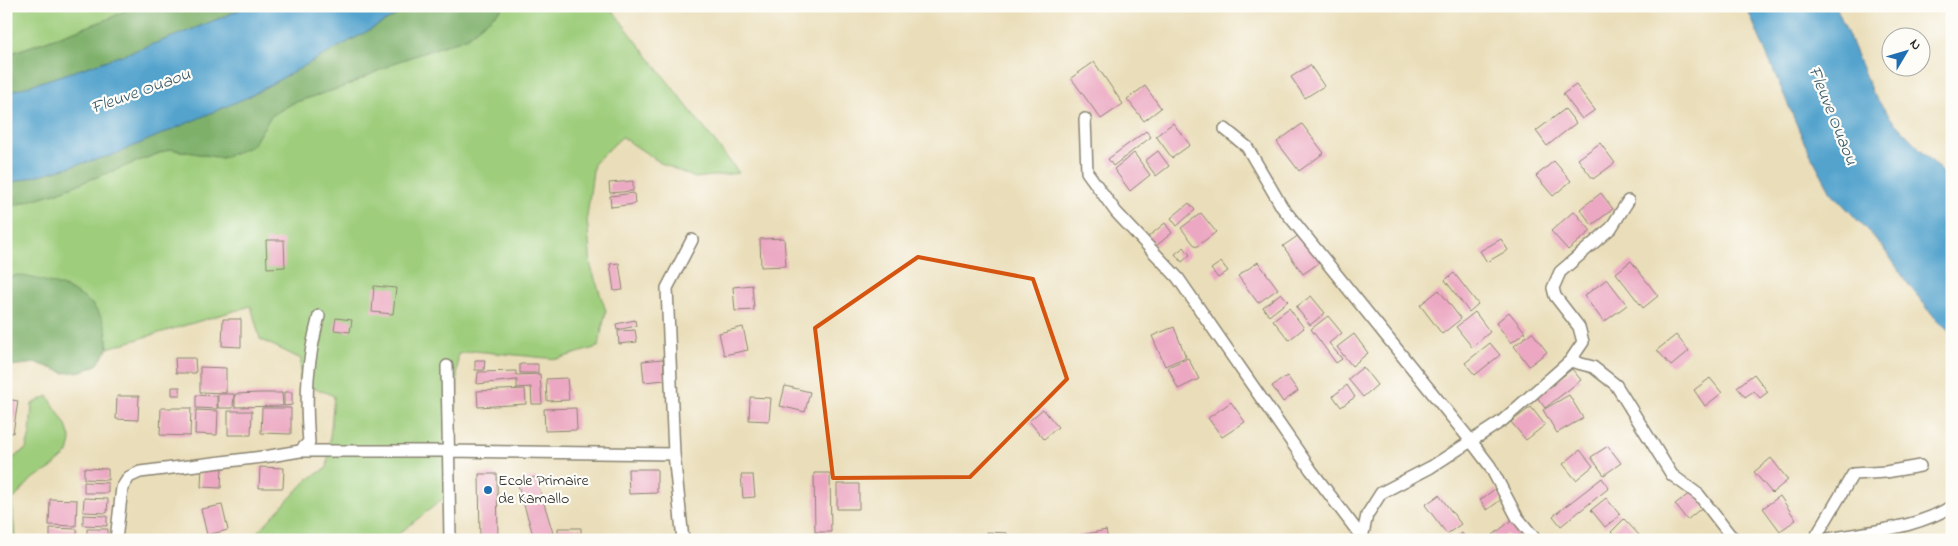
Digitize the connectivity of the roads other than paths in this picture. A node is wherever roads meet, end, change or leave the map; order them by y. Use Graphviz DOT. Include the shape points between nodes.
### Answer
graph roads {
  1 [pos="1085,119"];
  2 [pos="1225,128"];
  3 [pos="1628,201"];
  4 [pos="692,240"];
  5 [pos="319,316"];
  6 [pos="1570,361"];
  7 [pos="447,366"];
  8 [pos="1471,441"];
  9 [pos="448,450"];
  10 [pos="300,451"];
  11 [pos="674,454"];
  12 [pos="1920,466"];
  13 [pos="1952,506"];
  14 [pos="1363,539"];
  15 [pos="116,540"];
  16 [pos="450,540"];
  17 [pos="683,540"];
  18 [pos="1536,540"];
  19 [pos="1736,540"];
  20 [pos="1814,540"];
  21 [pos="1824,540"];
  1 -- 14 [label="street" via="1087,172 1116,212 1178,278 1310,470"];
  2 -- 8 [label="street" via="1247,146 1282,207"];
  3 -- 6 [label="street" via="1611,228 1560,272 1553,288 1554,296 1579,327 1584,342"];
  4 -- 11 [label="street" via="667,288"];
  5 -- 10 [label="street" via="310,349 307,386 309,442"];
  6 -- 8 [label="street" via="1502,420"];
  6 -- 19 [label="street" via="1593,367 1616,385 1672,475 1699,495"];
  7 -- 9 [label="street"];
  8 -- 14 [label="street" via="1431,467 1381,493 1367,515"];
  8 -- 18 [label="street" via="1490,466 1517,517"];
  9 -- 10 [label="street"];
  9 -- 11 [label="street"];
  9 -- 16 [label="street"];
  10 -- 15 [label="street" via="140,472 129,477 122,488"];
  11 -- 17 [label="street"];
  12 -- 20 [label="street" via="1852,474"];
  13 -- 21 [label="street" via="1920,521"];
}
